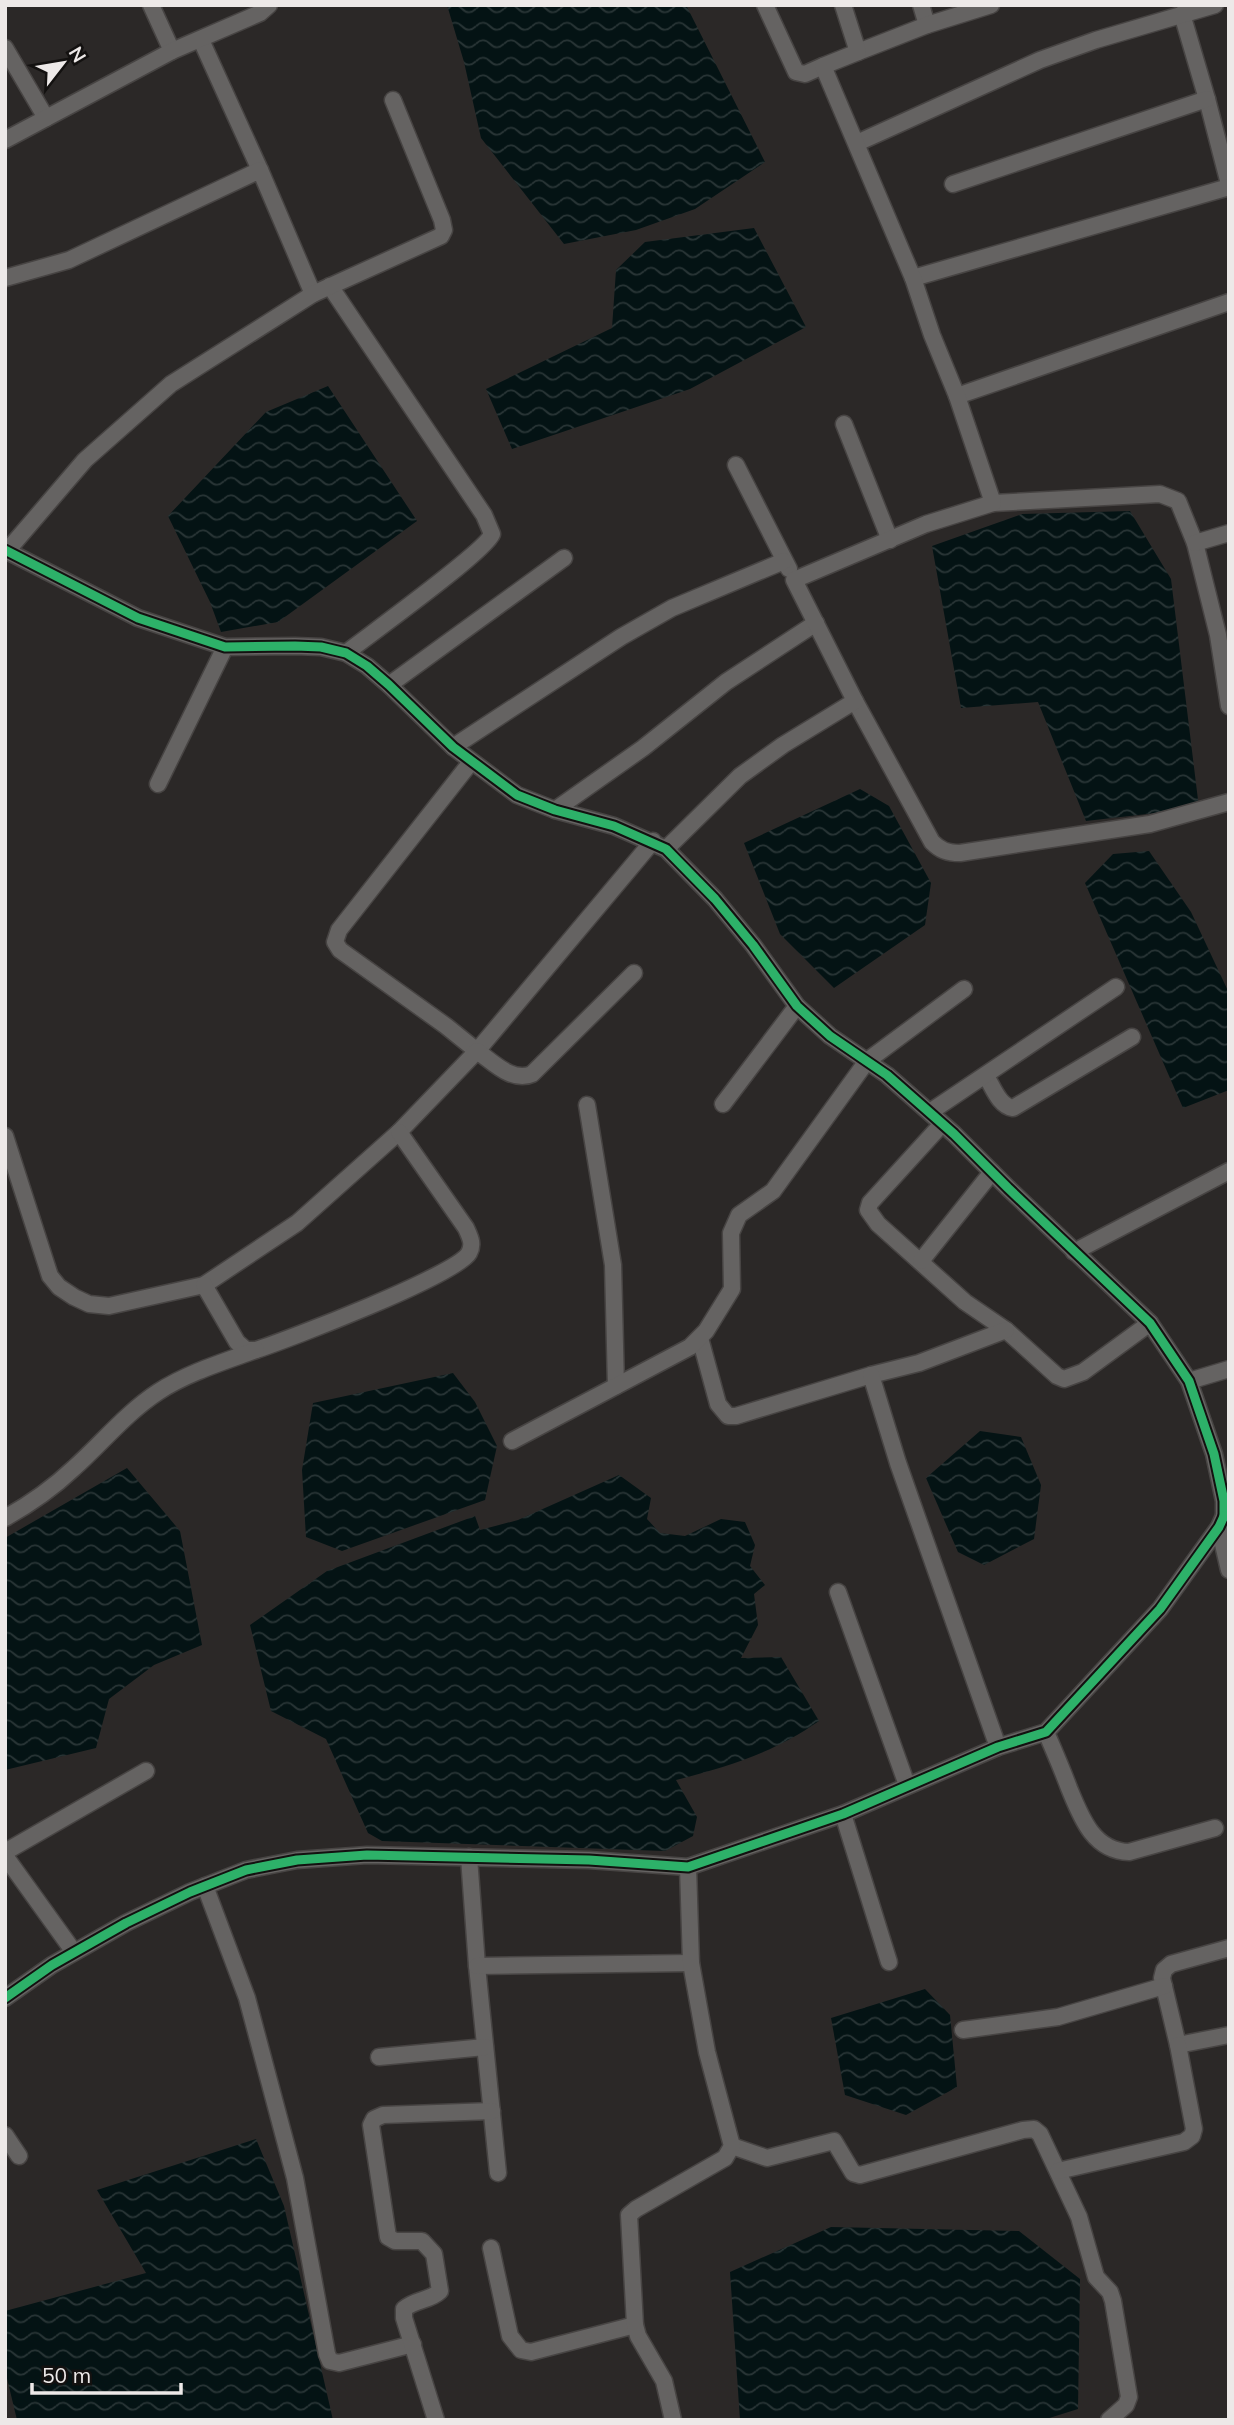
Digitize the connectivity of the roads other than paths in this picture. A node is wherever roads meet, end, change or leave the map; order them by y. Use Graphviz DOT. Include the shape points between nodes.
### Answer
graph roads {
  1 [pos="151,5"];
  2 [pos="269,5"];
  3 [pos="765,5"];
  4 [pos="843,5"];
  5 [pos="921,5"];
  6 [pos="991,5"];
  7 [pos="1215,5"];
  8 [pos="1182,14"];
  9 [pos="927,25"];
  10 [pos="201,40"];
  11 [pos="5,48"];
  12 [pos="172,51"];
  13 [pos="858,52"];
  14 [pos="823,66"];
  15 [pos="1207,99"];
  16 [pos="393,100"];
  17 [pos="46,118"];
  18 [pos="5,140"];
  19 [pos="857,143"];
  20 [pos="260,170"];
  21 [pos="953,184"];
  22 [pos="1229,186"];
  23 [pos="5,278"];
  24 [pos="913,278"];
  25 [pos="330,286"];
  26 [pos="313,295"];
  27 [pos="1229,302"];
  28 [pos="957,396"];
  29 [pos="844,424"];
  30 [pos="736,465"];
  31 [pos="993,503"];
  32 [pos="1229,533"];
  33 [pos="890,540"];
  34 [pos="1195,542"];
  35 [pos="6,551"];
  36 [pos="564,558"];
  37 [pos="784,561"];
  38 [pos="794,580"];
  39 [pos="816,623"];
  40 [pos="225,647"];
  41 [pos="346,653"];
  42 [pos="390,685"];
  43 [pos="855,701"];
  44 [pos="1229,706"];
  45 [pos="453,747"];
  46 [pos="471,762"];
  47 [pos="158,784"];
  48 [pos="1229,802"];
  49 [pos="555,810"];
  50 [pos="659,845"];
  51 [pos="634,972"];
  52 [pos="1116,988"];
  53 [pos="964,989"];
  54 [pos="797,1006"];
  55 [pos="1132,1037"];
  56 [pos="477,1051"];
  57 [pos="867,1061"];
  58 [pos="986,1076"];
  59 [pos="723,1104"];
  60 [pos="587,1105"];
  61 [pos="936,1118"];
  62 [pos="399,1132"];
  63 [pos="5,1136"];
  64 [pos="1229,1171"];
  65 [pos="992,1172"];
  66 [pos="1074,1252"];
  67 [pos="921,1261"];
  68 [pos="204,1285"];
  69 [pos="1150,1323"];
  70 [pos="1006,1330"];
  71 [pos="700,1338"];
  72 [pos="256,1350"];
  73 [pos="1229,1369"];
  74 [pos="871,1375"];
  75 [pos="1189,1381"];
  76 [pos="616,1386"];
  77 [pos="512,1441"];
  78 [pos="5,1518"];
  79 [pos="1224,1520"];
  80 [pos="1229,1570"];
  81 [pos="838,1592"];
  82 [pos="1046,1732"];
  83 [pos="998,1747"];
  84 [pos="146,1771"];
  85 [pos="907,1785"];
  86 [pos="844,1814"];
  87 [pos="1215,1828"];
  88 [pos="5,1854"];
  89 [pos="469,1857"];
  90 [pos="688,1867"];
  91 [pos="205,1886"];
  92 [pos="1229,1948"];
  93 [pos="74,1952"];
  94 [pos="889,1962"];
  95 [pos="691,1964"];
  96 [pos="477,1966"];
  97 [pos="1164,1986"];
  98 [pos="5,1998"];
  99 [pos="963,2030"];
  100 [pos="1229,2035"];
  101 [pos="1178,2045"];
  102 [pos="485,2047"];
  103 [pos="379,2057"];
  104 [pos="492,2111"];
  105 [pos="5,2135"];
  106 [pos="732,2146"];
  107 [pos="19,2156"];
  108 [pos="1058,2171"];
  109 [pos="498,2173"];
  110 [pos="491,2248"];
  111 [pos="635,2325"];
  112 [pos="413,2344"];
  113 [pos="436,2420"];
  114 [pos="673,2420"];
  115 [pos="1109,2420"];
  1 -- 12 [label="street"];
  2 -- 10 [label="street"];
  3 -- 14 [label="street" via="796,72 805,74"];
  4 -- 13 [label="street"];
  5 -- 9 [label="street"];
  6 -- 9 [label="street"];
  7 -- 8 [label="street"];
  8 -- 15 [label="street"];
  8 -- 19 [label="street" via="1040,60"];
  9 -- 13 [label="street"];
  10 -- 12 [label="street"];
  10 -- 20 [label="street"];
  11 -- 17 [label="street"];
  12 -- 17 [label="street"];
  13 -- 14 [label="street"];
  14 -- 19 [label="street"];
  15 -- 21 [label="street"];
  15 -- 22 [label="street"];
  16 -- 25 [label="street" via="444,230 441,236"];
  17 -- 18 [label="street"];
  19 -- 24 [label="street"];
  20 -- 23 [label="street" via="69,260"];
  20 -- 26 [label="street"];
  22 -- 24 [label="street"];
  24 -- 28 [label="street"];
  25 -- 26 [label="street"];
  25 -- 41 [label="street" via="492,534 469,558"];
  26 -- 35 [label="street" via="171,384 85,460"];
  27 -- 28 [label="street"];
  28 -- 31 [label="street"];
  29 -- 33 [label="street"];
  30 -- 37 [label="street"];
  31 -- 33 [label="street"];
  31 -- 34 [label="street" via="1160,494 1178,501"];
  32 -- 34 [label="street"];
  33 -- 38 [label="street"];
  34 -- 44 [label="street" via="1218,635"];
  35 -- 40 [label="street" via="138,618"];
  36 -- 42 [label="street"];
  37 -- 38 [label="street"];
  37 -- 45 [label="street" via="661,614"];
  38 -- 39 [label="street"];
  39 -- 43 [label="street"];
  39 -- 49 [label="street" via="717,689"];
  40 -- 41 [label="street" via="295,646"];
  40 -- 47 [label="street"];
  41 -- 42 [label="street"];
  42 -- 45 [label="street"];
  43 -- 48 [label="street" via="932,842 949,853 1131,827"];
  43 -- 50 [label="street" via="740,776"];
  45 -- 46 [label="street"];
  46 -- 49 [label="street" via="517,795"];
  46 -- 56 [label="street" via="339,930 335,942"];
  49 -- 50 [label="street" via="614,826"];
  50 -- 54 [label="street" via="715,899"];
  50 -- 56 [label="street"];
  51 -- 56 [label="street" via="532,1074 519,1077"];
  52 -- 58 [label="street"];
  53 -- 57 [label="street"];
  54 -- 57 [label="street"];
  54 -- 59 [label="street"];
  55 -- 58 [label="street" via="1013,1108 1001,1102"];
  56 -- 62 [label="street"];
  57 -- 61 [label="street"];
  57 -- 71 [label="street" via="773,1191 734,1223 732,1289"];
  58 -- 61 [label="street"];
  60 -- 76 [label="street" via="613,1265"];
  61 -- 65 [label="street"];
  61 -- 67 [label="street" via="868,1210"];
  62 -- 68 [label="street" via="297,1223"];
  62 -- 72 [label="street" via="466,1228 472,1242 469,1253 434,1277"];
  63 -- 68 [label="street" via="50,1276 59,1287 89,1304 109,1306"];
  64 -- 66 [label="street"];
  65 -- 66 [label="street"];
  65 -- 67 [label="street"];
  66 -- 69 [label="street"];
  67 -- 70 [label="street" via="965,1302"];
  68 -- 72 [label="street" via="237,1342 246,1350"];
  69 -- 70 [label="street" via="1083,1372 1064,1379"];
  69 -- 75 [label="street"];
  70 -- 74 [label="street" via="919,1363"];
  71 -- 74 [label="street" via="718,1404 728,1416"];
  71 -- 76 [label="street"];
  72 -- 78 [label="street" via="159,1392 72,1470"];
  73 -- 75 [label="street"];
  74 -- 83 [label="street"];
  75 -- 79 [label="street" via="1214,1454"];
  76 -- 77 [label="street"];
  79 -- 80 [label="street"];
  79 -- 82 [label="street" via="1160,1609"];
  81 -- 85 [label="street"];
  82 -- 83 [label="street"];
  82 -- 87 [label="street" via="1085,1825 1104,1845 1129,1852"];
  83 -- 85 [label="street"];
  84 -- 88 [label="street"];
  85 -- 86 [label="street"];
  86 -- 90 [label="street"];
  86 -- 94 [label="street"];
  88 -- 93 [label="street"];
  89 -- 90 [label="street"];
  89 -- 91 [label="street" via="367,1855 297,1860 246,1870"];
  89 -- 96 [label="street"];
  90 -- 95 [label="street"];
  91 -- 93 [label="street"];
  91 -- 112 [label="street" via="247,1998 295,2178 330,2361 339,2363"];
  92 -- 97 [label="street" via="1171,1964 1164,1970"];
  93 -- 98 [label="street"];
  95 -- 96 [label="street"];
  95 -- 106 [label="street" via="707,2052"];
  96 -- 102 [label="street"];
  97 -- 99 [label="street" via="1058,2017"];
  97 -- 101 [label="street"];
  100 -- 101 [label="street"];
  101 -- 108 [label="street" via="1192,2136 1184,2142"];
  102 -- 103 [label="street"];
  102 -- 104 [label="street"];
  104 -- 109 [label="street"];
  104 -- 112 [label="street" via="383,2115 371,2125 388,2237 422,2241 434,2254 440,2291 404,2309"];
  105 -- 107 [label="street"];
  106 -- 108 [label="street" via="766,2158 834,2141 853,2173 860,2175 1034,2129"];
  106 -- 111 [label="street" via="725,2158 629,2215"];
  108 -- 115 [label="street" via="1079,2217 1096,2277 1113,2301 1129,2397"];
  110 -- 111 [label="street" via="510,2336 521,2350 531,2352"];
  111 -- 114 [label="street" via="664,2381"];
  112 -- 113 [label="street"];
}
